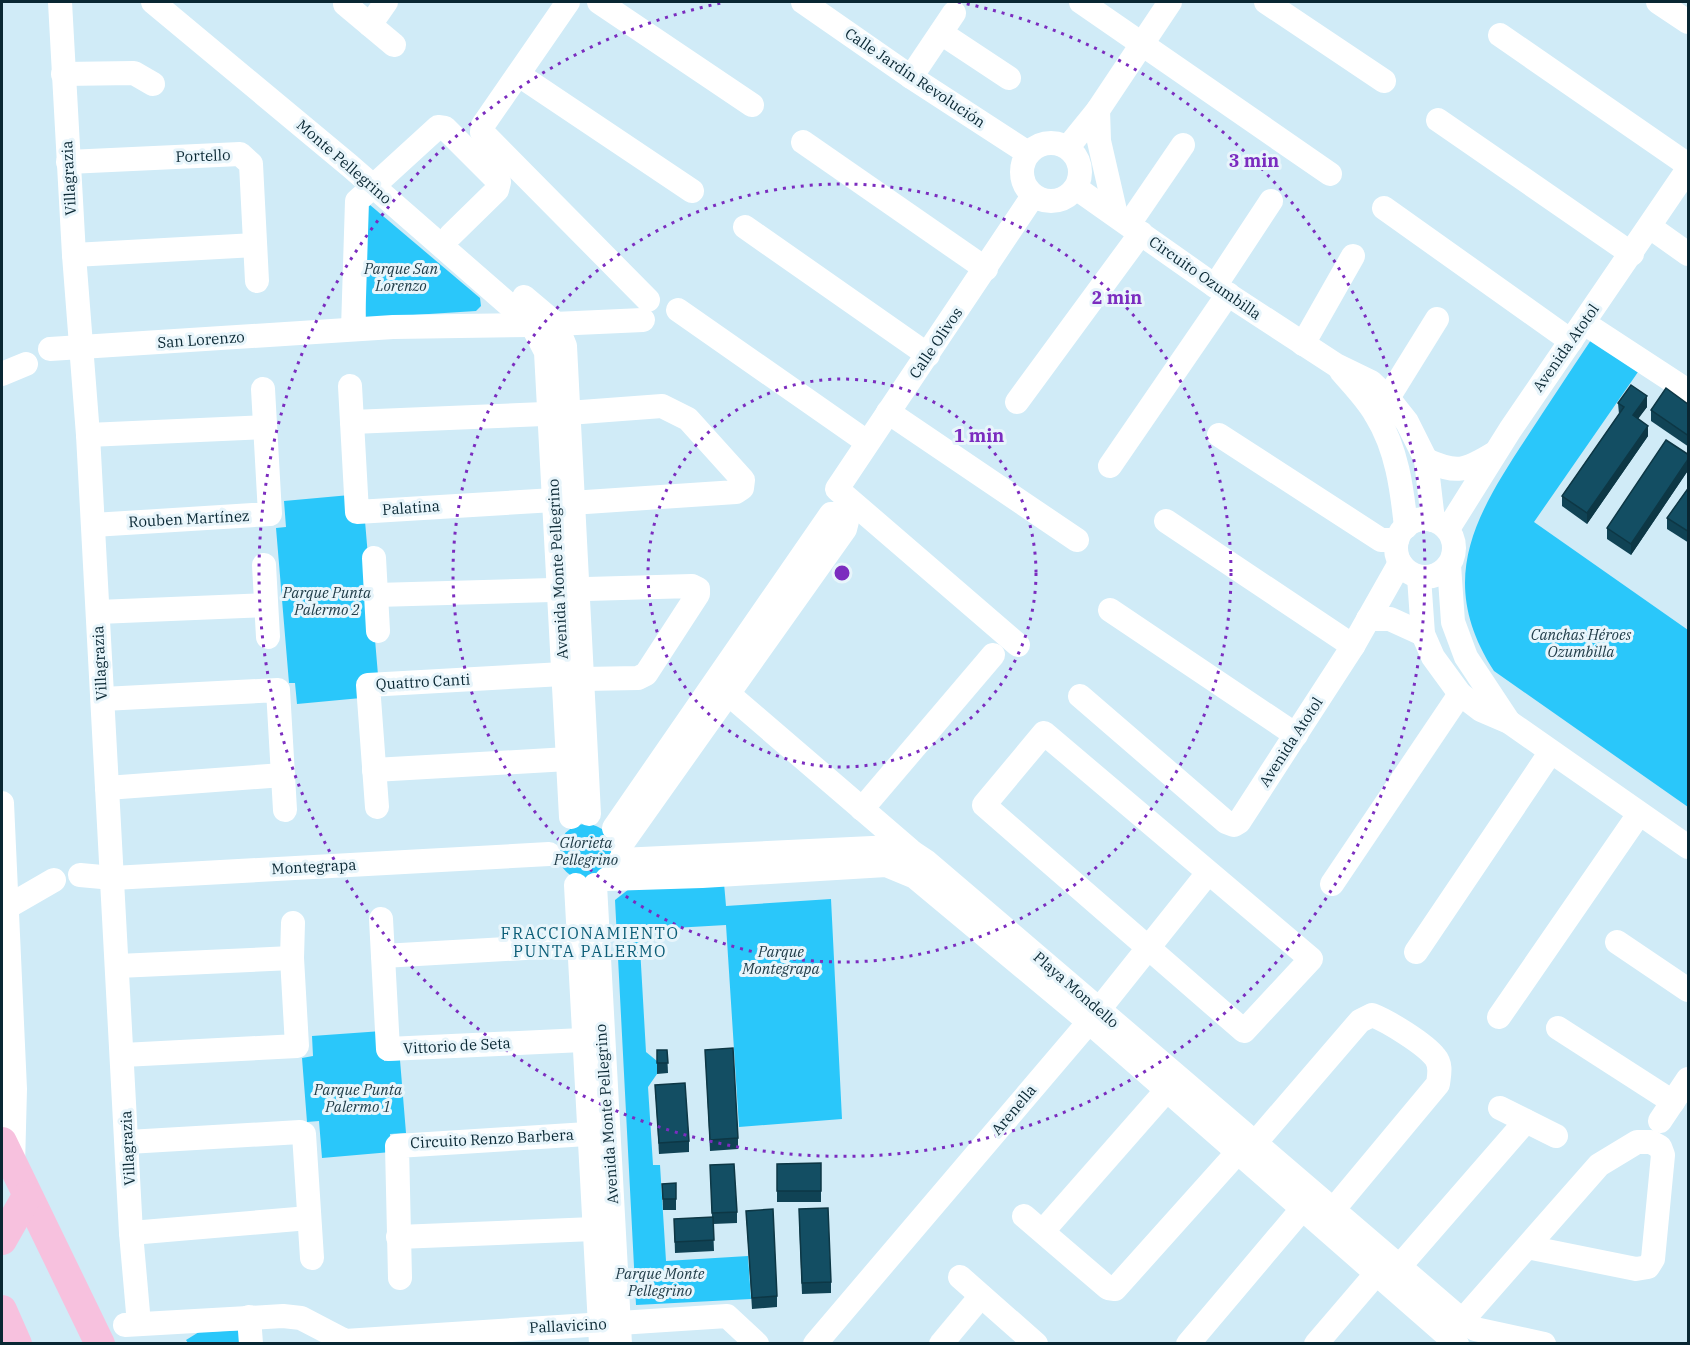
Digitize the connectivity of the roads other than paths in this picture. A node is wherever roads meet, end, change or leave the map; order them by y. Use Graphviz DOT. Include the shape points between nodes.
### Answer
graph roads {
  1 [pos="60,2"];
  2 [pos="153,2"];
  3 [pos="178,2"];
  4 [pos="386,2"];
  5 [pos="568,2"];
  6 [pos="599,2"];
  7 [pos="803,2"];
  8 [pos="1081,2"];
  9 [pos="1170,2"];
  10 [pos="1266,2"];
  11 [pos="1658,2"];
  12 [pos="345,4"];
  13 [pos="828,9"];
  14 [pos="954,13"];
  15 [pos="1689,22"];
  16 [pos="370,25"];
  17 [pos="941,33"];
  18 [pos="1500,36"];
  19 [pos="1142,44"];
  20 [pos="394,45"];
  21 [pos="63,74"];
  22 [pos="519,75"];
  23 [pos="911,77"];
  24 [pos="1009,78"];
  25 [pos="1384,81"];
  26 [pos="153,84"];
  27 [pos="752,105"];
  28 [pos="1098,110"];
  29 [pos="1438,120"];
  30 [pos="803,142"];
  31 [pos="1183,145"];
  32 [pos="1068,147"];
  33 [pos="1028,153"];
  34 [pos="69,162"];
  35 [pos="1689,167"];
  36 [pos="1330,174"];
  37 [pos="378,181"];
  38 [pos="1076,188"];
  39 [pos="692,191"];
  40 [pos="1033,196"];
  41 [pos="1271,201"];
  42 [pos="1384,208"];
  43 [pos="1128,224"];
  44 [pos="745,227"];
  45 [pos="1650,227"];
  46 [pos="451,235"];
  47 [pos="255,245"];
  48 [pos="1632,254"];
  49 [pos="1689,254"];
  50 [pos="74,255"];
  51 [pos="1353,256"];
  52 [pos="986,268"];
  53 [pos="257,281"];
  54 [pos="1221,290"];
  55 [pos="678,310"];
  56 [pos="1437,319"];
  57 [pos="544,325"];
  58 [pos="353,329"];
  59 [pos="1578,332"];
  60 [pos="1303,344"];
  61 [pos="81,348"];
  62 [pos="50,350"];
  63 [pos="928,355"];
  64 [pos="26,364"];
  65 [pos="1336,365"];
  66 [pos="2,374"];
  67 [pos="350,386"];
  68 [pos="263,389"];
  69 [pos="1689,391"];
  70 [pos="1388,398"];
  71 [pos="1017,402"];
  72 [pos="888,412"];
  73 [pos="558,414"];
  74 [pos="352,422"];
  75 [pos="265,427"];
  76 [pos="88,435"];
  77 [pos="1219,435"];
  78 [pos="867,442"];
  79 [pos="1495,453"];
  80 [pos="1426,460"];
  81 [pos="1110,466"];
  82 [pos="562,501"];
  83 [pos="1166,521"];
  84 [pos="1440,524"];
  85 [pos="93,525"];
  86 [pos="1077,540"];
  87 [pos="1405,552"];
  88 [pos="374,558"];
  89 [pos="264,565"];
  90 [pos="1449,565"];
  91 [pos="568,590"];
  92 [pos="376,595"];
  93 [pos="266,605"];
  94 [pos="1110,610"];
  95 [pos="98,612"];
  96 [pos="1368,619"];
  97 [pos="378,631"];
  98 [pos="1423,634"];
  99 [pos="268,636"];
  100 [pos="1018,645"];
  101 [pos="1353,646"];
  102 [pos="993,655"];
  103 [pos="573,676"];
  104 [pos="722,688"];
  105 [pos="1460,694"];
  106 [pos="1080,696"];
  107 [pos="102,699"];
  108 [pos="1509,722"];
  109 [pos="1296,735"];
  110 [pos="1550,753"];
  111 [pos="568,759"];
  112 [pos="374,770"];
  113 [pos="283,775"];
  114 [pos="107,788"];
  115 [pos="2,803"];
  116 [pos="377,807"];
  117 [pos="862,809"];
  118 [pos="285,810"];
  119 [pos="1639,814"];
  120 [pos="580,816"];
  121 [pos="1689,848"];
  122 [pos="912,852"];
  123 [pos="549,854"];
  124 [pos="784,862"];
  125 [pos="605,864"];
  126 [pos="1208,873"];
  127 [pos="80,875"];
  128 [pos="113,878"];
  129 [pos="54,880"];
  130 [pos="1332,884"];
  131 [pos="4,908"];
  132 [pos="381,919"];
  133 [pos="293,923"];
  134 [pos="1617,942"];
  135 [pos="578,945"];
  136 [pos="1146,948"];
  137 [pos="1416,952"];
  138 [pos="383,956"];
  139 [pos="292,958"];
  140 [pos="118,966"];
  141 [pos="1689,990"];
  142 [pos="1094,1015"];
  143 [pos="1499,1017"];
  144 [pos="1558,1028"];
  145 [pos="583,1040"];
  146 [pos="123,1055"];
  147 [pos="1689,1079"];
  148 [pos="1166,1091"];
  149 [pos="1500,1108"];
  150 [pos="1526,1121"];
  151 [pos="598,1133"];
  152 [pos="1556,1136"];
  153 [pos="128,1142"];
  154 [pos="1246,1148"];
  155 [pos="7,1154"];
  156 [pos="27,1196"];
  157 [pos="1303,1208"];
  158 [pos="1333,1210"];
  159 [pos="1024,1216"];
  160 [pos="309,1218"];
  161 [pos="594,1229"];
  162 [pos="1043,1231"];
  163 [pos="131,1233"];
  164 [pos="398,1237"];
  165 [pos="2,1240"];
  166 [pos="1527,1247"];
  167 [pos="312,1258"];
  168 [pos="1399,1267"];
  169 [pos="1376,1274"];
  170 [pos="960,1277"];
  171 [pos="400,1278"];
  172 [pos="981,1296"];
  173 [pos="249,1317"];
  174 [pos="145,1329"];
  175 [pos="610,1334"];
  176 [pos="1452,1336"];
  177 [pos="439,1339"];
  178 [pos="345,1342"];
  179 [pos="100,1344"];
  180 [pos="251,1344"];
  181 [pos="757,1344"];
  182 [pos="815,1344"];
  183 [pos="940,1344"];
  184 [pos="1036,1344"];
  185 [pos="1188,1344"];
  186 [pos="1316,1344"];
  187 [pos="1544,1344"];
  1 -- 21 [label="street, Villagrazia"];
  2 -- 37 [label="street, Monte Pellegrino"];
  3 -- 37 [label="street, Monte Pellegrino"];
  4 -- 16 [label="street"];
  5 -- 22 [label="street"];
  6 -- 27 [label="street"];
  7 -- 13 [label="street, Calle Jardín Revolución"];
  8 -- 19 [label="street"];
  9 -- 19 [label="street"];
  10 -- 25 [label="street"];
  11 -- 15 [label="street"];
  12 -- 16 [label="street"];
  13 -- 23 [label="street, Calle Jardín Revolución"];
  14 -- 17 [label="street"];
  16 -- 20 [label="street"];
  17 -- 23 [label="street"];
  17 -- 24 [label="street"];
  18 -- 35 [label="street"];
  19 -- 28 [label="street"];
  19 -- 36 [label="street"];
  21 -- 26 [label="street" via="134,73"];
  21 -- 34 [label="street, Villagrazia"];
  22 -- 39 [label="street"];
  22 -- 57 [label="street, San Lorenzo" via="482,132 645,310"];
  23 -- 33 [label="street, Calle Jardín Revolución"];
  28 -- 32 [label="street"];
  28 -- 43 [label="street" via="1099,141"];
  29 -- 48 [label="street"];
  30 -- 52 [label="street"];
  31 -- 43 [label="street"];
  32 -- 33 [label="street" via="1054,142"];
  32 -- 38 [label="street" via="1081,174"];
  33 -- 40 [label="street" via="1022,168 1023,183"];
  34 -- 47 [label="street, Portello" via="240,154 251,164"];
  34 -- 50 [label="street, Villagrazia"];
  35 -- 45 [label="street, Avenida Atotol"];
  37 -- 46 [label="street, Monte Pellegrino"];
  37 -- 46 [label="street" via="438,126 445,128 499,182 497,190"];
  37 -- 57 [label="street, Monte Pellegrino"];
  37 -- 58 [label="street" via="355,207"];
  38 -- 40 [label="street" via="1064,199 1048,202"];
  38 -- 43 [label="street, Circuito Ozumbilla"];
  40 -- 52 [label="street, Calle Olivos"];
  41 -- 54 [label="street"];
  42 -- 59 [label="street"];
  43 -- 54 [label="street, Circuito Ozumbilla"];
  43 -- 71 [label="street"];
  44 -- 63 [label="street"];
  45 -- 48 [label="street, Avenida Atotol"];
  45 -- 49 [label="street"];
  46 -- 57 [label="street, Monte Pellegrino"];
  47 -- 50 [label="street"];
  47 -- 53 [label="street, Portello"];
  48 -- 59 [label="street, Avenida Atotol"];
  50 -- 61 [label="street, Villagrazia"];
  51 -- 60 [label="street"];
  52 -- 63 [label="street, Calle Olivos"];
  54 -- 60 [label="street, Circuito Ozumbilla"];
  54 -- 81 [label="street"];
  55 -- 78 [label="street"];
  56 -- 70 [label="street"];
  57 -- 58 [label="street, San Lorenzo"];
  57 -- 73 [label="street, Avenida Monte Pellegrino"];
  58 -- 61 [label="street, San Lorenzo"];
  59 -- 69 [label="street"];
  59 -- 79 [label="street, Avenida Atotol"];
  60 -- 65 [label="street, Circuito Ozumbilla"];
  61 -- 62 [label="street, San Lorenzo"];
  61 -- 76 [label="street, Villagrazia"];
  63 -- 72 [label="street, Calle Olivos"];
  64 -- 66 [label="street"];
  65 -- 70 [label="street, Circuito Ozumbilla" via="1371,382"];
  65 -- 87 [label="street, Circuito Ozumbilla" via="1376,415 1392,450 1402,487"];
  67 -- 74 [label="street, Palatina"];
  68 -- 75 [label="street, Rouben Martínez"];
  70 -- 80 [label="street, Circuito Ozumbilla" via="1407,422"];
  72 -- 78 [label="street, Calle Olivos"];
  72 -- 86 [label="street"];
  73 -- 74 [label="street"];
  73 -- 82 [label="street, Avenida Monte Pellegrino"];
  73 -- 82 [label="street" via="662,406 687,419 743,480 742,488 736,492"];
  74 -- 82 [label="street, Palatina" via="357,512"];
  75 -- 76 [label="street"];
  75 -- 85 [label="street, Rouben Martínez" via="270,514"];
  76 -- 85 [label="street, Villagrazia"];
  77 -- 87 [label="street"];
  78 -- 100 [label="street, Calle Olivos" via="837,489"];
  79 -- 80 [label="street" via="1468,468 1454,470"];
  79 -- 84 [label="street, Avenida Atotol"];
  80 -- 84 [label="street, Circuito Ozumbilla"];
  82 -- 91 [label="street, Avenida Monte Pellegrino"];
  83 -- 101 [label="street"];
  84 -- 87 [label="street" via="1418,520"];
  84 -- 90 [label="street" via="1454,541"];
  85 -- 95 [label="street, Villagrazia"];
  87 -- 90 [label="street" via="1436,576"];
  87 -- 96 [label="street, Avenida Atotol"];
  87 -- 98 [label="street, Circuito Ozumbilla"];
  88 -- 92 [label="street"];
  89 -- 93 [label="street"];
  90 -- 108 [label="street, Circuito Ozumbilla" via="1453,622 1466,657"];
  91 -- 92 [label="street"];
  91 -- 103 [label="street, Avenida Monte Pellegrino"];
  91 -- 103 [label="street" via="692,586 698,590 646,674 638,678"];
  92 -- 97 [label="street"];
  93 -- 95 [label="street"];
  93 -- 99 [label="street"];
  94 -- 109 [label="street"];
  95 -- 107 [label="street, Villagrazia"];
  96 -- 98 [label="street" via="1390,620"];
  96 -- 101 [label="street, Avenida Atotol"];
  98 -- 105 [label="street, Circuito Ozumbilla" via="1433,657"];
  101 -- 109 [label="street, Avenida Atotol"];
  102 -- 117 [label="street"];
  103 -- 111 [label="street, Avenida Monte Pellegrino"];
  103 -- 112 [label="street, Quattro Canti" via="368,685"];
  103 -- 120 [label="street, Avenida Monte Pellegrino"];
  104 -- 104 [label="street" via="845,529 847,521 840,514 831,514"];
  104 -- 117 [label="street"];
  104 -- 125 [label="street"];
  105 -- 108 [label="street, Circuito Ozumbilla" via="1481,710"];
  105 -- 130 [label="street"];
  106 -- 109 [label="street, Avenida Atotol" via="1234,825"];
  107 -- 113 [label="street" via="278,690"];
  107 -- 114 [label="street, Villagrazia"];
  108 -- 110 [label="street, Circuito Ozumbilla"];
  110 -- 119 [label="street, Circuito Ozumbilla"];
  110 -- 137 [label="street"];
  111 -- 112 [label="street"];
  111 -- 120 [label="street, Avenida Monte Pellegrino"];
  112 -- 116 [label="street, Quattro Canti"];
  113 -- 114 [label="street"];
  113 -- 118 [label="street"];
  114 -- 128 [label="street, Villagrazia"];
  115 -- 131 [label="street"];
  117 -- 122 [label="street"];
  119 -- 121 [label="street, Circuito Ozumbilla"];
  119 -- 143 [label="street"];
  120 -- 123 [label="street" via="555,832"];
  120 -- 125 [label="street" via="603,819"];
  122 -- 124 [label="street, Playa Mondello" via="892,847"];
  122 -- 142 [label="street, Playa Mondello"];
  123 -- 125 [label="street" via="558,874"];
  123 -- 128 [label="street, Montegrapa"];
  124 -- 125 [label="street, Playa Mondello"];
  124 -- 142 [label="street, Playa Mondello" via="886,865 902,870"];
  125 -- 135 [label="street, Avenida Monte Pellegrino"];
  125 -- 151 [label="street, Avenida Monte Pellegrino"];
  126 -- 136 [label="street, Arenella"];
  126 -- 136 [label="street" via="1311,959 1244,1031"];
  126 -- 136 [label="street" via="1044,733 984,805"];
  127 -- 128 [label="street, Montegrapa"];
  128 -- 140 [label="street, Villagrazia"];
  129 -- 131 [label="street"];
  131 -- 155 [label="street" via="15,1089"];
  132 -- 138 [label="street, Vittorio de Seta"];
  133 -- 139 [label="street"];
  134 -- 141 [label="street"];
  135 -- 138 [label="street"];
  135 -- 145 [label="street, Avenida Monte Pellegrino"];
  136 -- 142 [label="street, Arenella"];
  138 -- 145 [label="street, Vittorio de Seta" via="388,1049"];
  139 -- 140 [label="street"];
  139 -- 146 [label="street" via="297,1046"];
  140 -- 146 [label="street, Villagrazia"];
  142 -- 148 [label="street, Playa Mondello"];
  142 -- 154 [label="street, Playa Mondello"];
  142 -- 182 [label="street, Arenella"];
  144 -- 147 [label="street" via="1666,1112"];
  145 -- 151 [label="street, Avenida Monte Pellegrino"];
  146 -- 153 [label="street, Villagrazia"];
  148 -- 154 [label="street, Playa Mondello"];
  148 -- 162 [label="street"];
  149 -- 150 [label="street"];
  150 -- 152 [label="street"];
  150 -- 168 [label="street"];
  151 -- 161 [label="street, Avenida Monte Pellegrino"];
  151 -- 164 [label="street, Circuito Renzo Barbera" via="400,1144 396,1158"];
  151 -- 175 [label="street, Avenida Monte Pellegrino"];
  153 -- 160 [label="street" via="300,1132 305,1139"];
  153 -- 163 [label="street, Villagrazia"];
  154 -- 157 [label="street, Playa Mondello"];
  154 -- 158 [label="street, Playa Mondello"];
  154 -- 158 [label="street" via="1360,1021 1372,1015 1388,1021 1435,1057 1440,1070 1438,1084"];
  154 -- 162 [label="street" via="1115,1289 1108,1288"];
  155 -- 156 [label="main road"];
  156 -- 165 [label="main road"];
  156 -- 179 [label="main road"];
  157 -- 169 [label="street, Playa Mondello"];
  157 -- 185 [label="street"];
  158 -- 168 [label="street, Playa Mondello"];
  159 -- 162 [label="street"];
  160 -- 163 [label="street"];
  160 -- 167 [label="street"];
  161 -- 164 [label="street"];
  161 -- 175 [label="street, Avenida Monte Pellegrino"];
  163 -- 174 [label="street, Villagrazia"];
  164 -- 171 [label="street, Circuito Renzo Barbera"];
  166 -- 166 [label="street" via="1636,1269 1648,1267 1653,1259 1663,1155 1660,1147 1637,1142 1599,1165"];
  166 -- 176 [label="street"];
  168 -- 176 [label="street, Playa Mondello"];
  169 -- 176 [label="street, Playa Mondello"];
  169 -- 186 [label="street"];
  170 -- 172 [label="street"];
  172 -- 183 [label="street"];
  172 -- 184 [label="street"];
  173 -- 174 [label="street, Pallavicino"];
  173 -- 178 [label="street, Pallavicino" via="301,1318"];
  173 -- 180 [label="street"];
  175 -- 177 [label="street, Pallavicino"];
  175 -- 181 [label="street, Pallavicino" via="727,1316"];
  176 -- 187 [label="street" via="1474,1329"];
  177 -- 178 [label="street, Pallavicino"];
}
